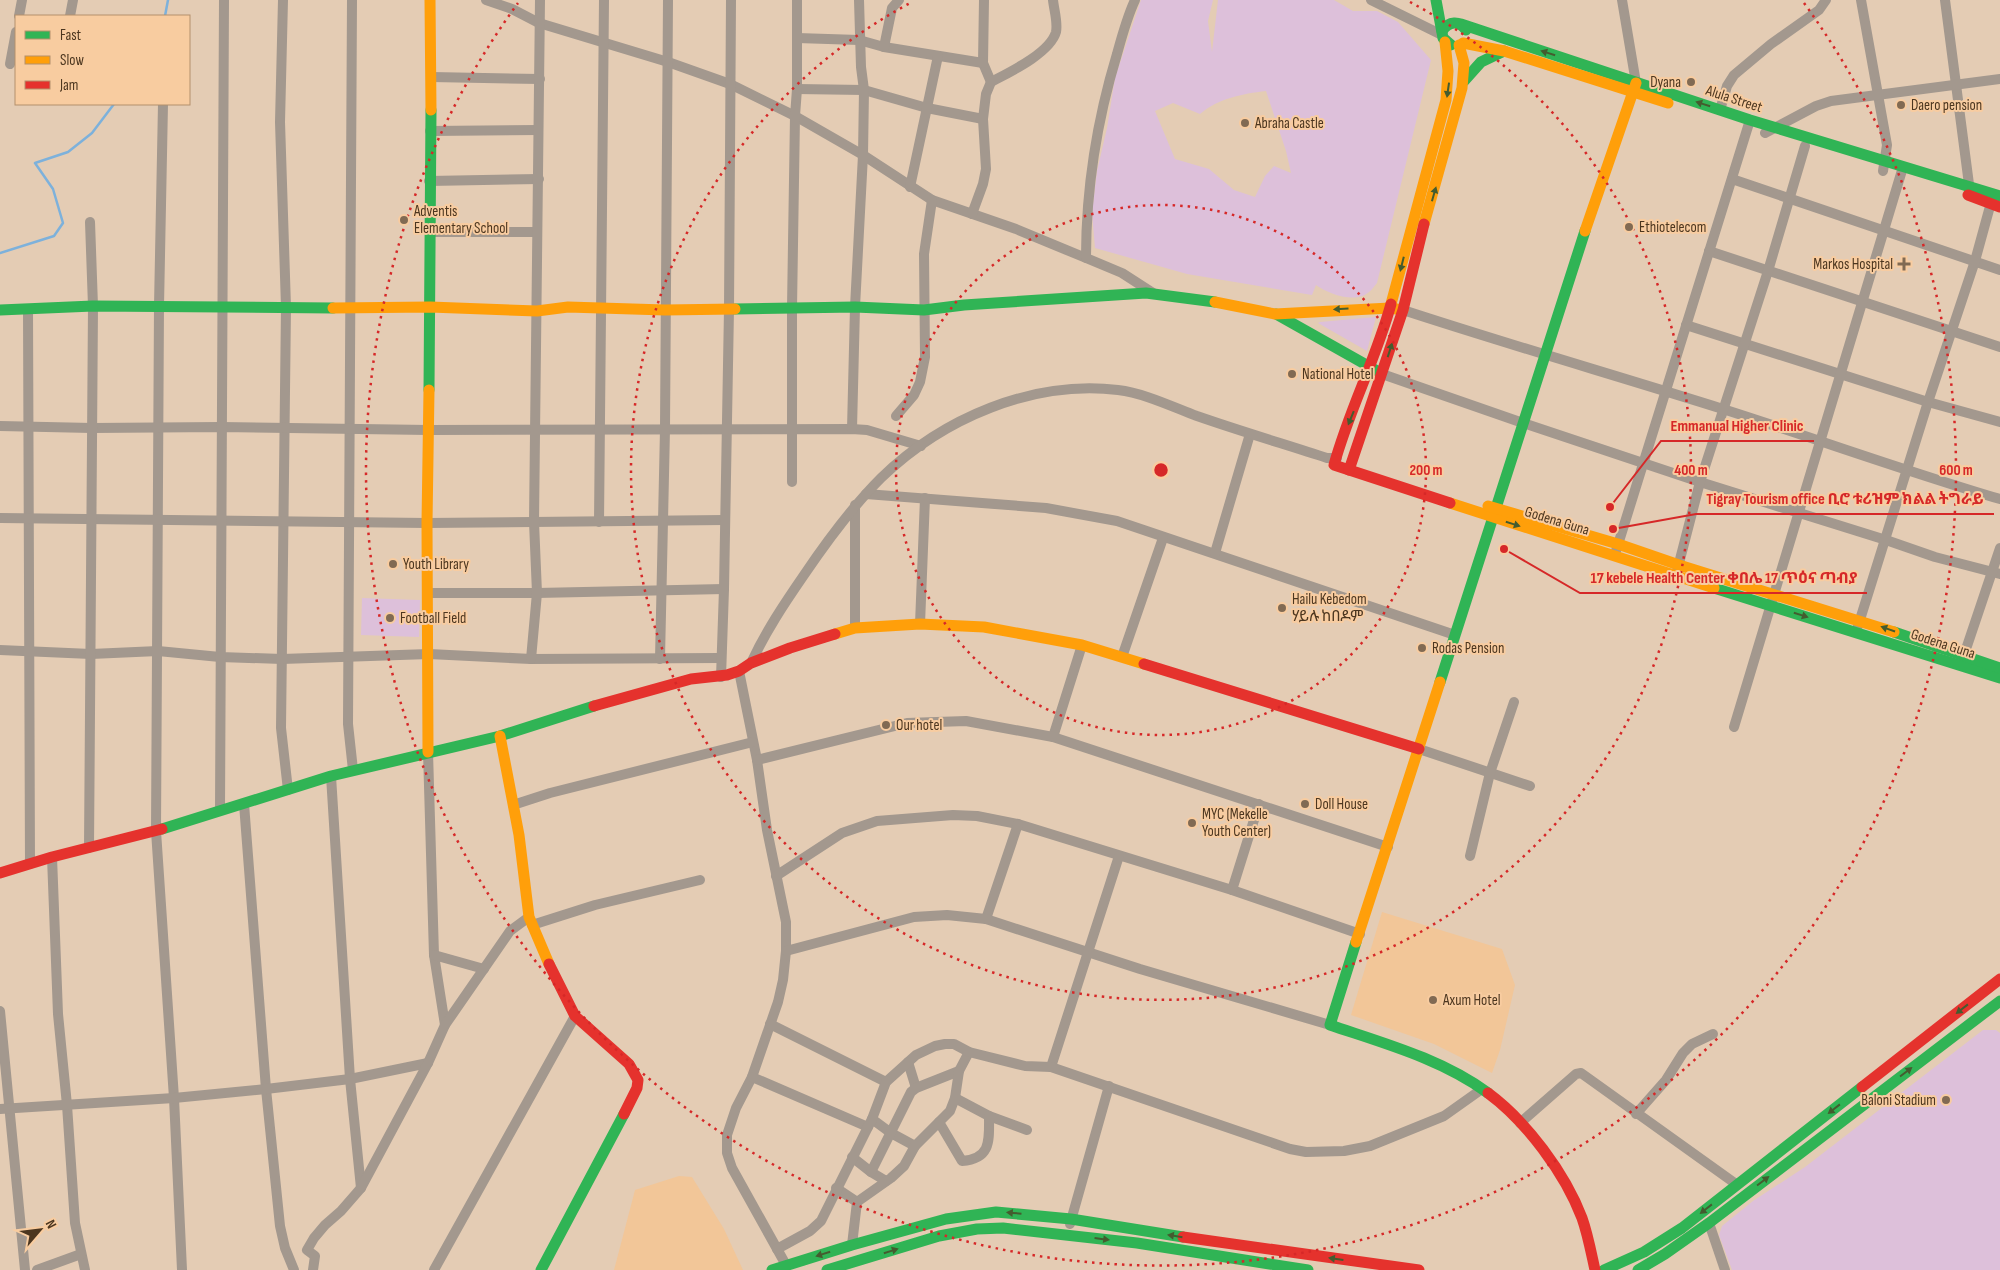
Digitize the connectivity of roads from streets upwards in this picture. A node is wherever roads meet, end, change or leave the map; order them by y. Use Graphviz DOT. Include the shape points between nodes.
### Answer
graph roads {
  1 [pos="22,0"];
  2 [pos="73,0"];
  3 [pos="224,0"];
  4 [pos="283,0"];
  5 [pos="352,0"];
  6 [pos="430,0"];
  7 [pos="486,0"];
  8 [pos="540,0"];
  9 [pos="604,0"];
  10 [pos="668,0"];
  11 [pos="731,0"];
  12 [pos="797,0"];
  13 [pos="859,0"];
  14 [pos="899,0"];
  15 [pos="984,0"];
  16 [pos="1053,0"];
  17 [pos="1136,0"];
  18 [pos="1371,0"];
  19 [pos="1436,0"];
  20 [pos="1443,0"];
  21 [pos="1622,0"];
  22 [pos="1826,0"];
  23 [pos="1862,0"];
  24 [pos="1946,0"];
  25 [pos="19,15"];
  26 [pos="70,15"];
  27 [pos="539,23"];
  28 [pos="1459,23"];
  29 [pos="1443,36"];
  30 [pos="15,37"];
  31 [pos="797,38"];
  32 [pos="860,40"];
  33 [pos="604,43"];
  34 [pos="1461,44"];
  35 [pos="884,47"];
  36 [pos="1504,51"];
  37 [pos="938,56"];
  38 [pos="668,62"];
  39 [pos="983,63"];
  40 [pos="10,64"];
  41 [pos="431,77"];
  42 [pos="540,79"];
  43 [pos="2000,79"];
  44 [pos="1464,81"];
  45 [pos="991,82"];
  46 [pos="730,84"];
  47 [pos="1955,85"];
  48 [pos="1635,87"];
  49 [pos="797,90"];
  50 [pos="864,90"];
  51 [pos="1878,96"];
  52 [pos="163,105"];
  53 [pos="927,108"];
  54 [pos="1720,110"];
  55 [pos="795,116"];
  56 [pos="983,119"];
  57 [pos="1749,124"];
  58 [pos="1775,127"];
  59 [pos="538,130"];
  60 [pos="430,132"];
  61 [pos="1765,133"];
  62 [pos="1804,146"];
  63 [pos="863,155"];
  64 [pos="1883,166"];
  65 [pos="1901,171"];
  66 [pos="1732,179"];
  67 [pos="539,180"];
  68 [pos="429,182"];
  69 [pos="910,187"];
  70 [pos="1970,191"];
  71 [pos="1789,199"];
  72 [pos="932,200"];
  73 [pos="1996,200"];
  74 [pos="972,214"];
  75 [pos="90,222"];
  76 [pos="1883,230"];
  77 [pos="429,232"];
  78 [pos="536,232"];
  79 [pos="1414,241"];
  80 [pos="1709,251"];
  81 [pos="1086,258"];
  82 [pos="1975,261"];
  83 [pos="2000,270"];
  84 [pos="1768,271"];
  85 [pos="1154,294"];
  86 [pos="1862,302"];
  87 [pos="93,306"];
  88 [pos="159,306"];
  89 [pos="222,306"];
  90 [pos="430,307"];
  91 [pos="855,307"];
  92 [pos="286,308"];
  93 [pos="350,308"];
  94 [pos="792,308"];
  95 [pos="1390,308"];
  96 [pos="28,309"];
  97 [pos="602,309"];
  98 [pos="729,309"];
  99 [pos="0,310"];
  100 [pos="665,310"];
  101 [pos="924,310"];
  102 [pos="1403,310"];
  103 [pos="536,311"];
  104 [pos="1275,314"];
  105 [pos="1686,325"];
  106 [pos="1951,332"];
  107 [pos="1744,343"];
  108 [pos="2000,347"];
  109 [pos="1545,355"];
  110 [pos="1371,367"];
  111 [pos="1840,373"];
  112 [pos="1382,374"];
  113 [pos="1666,392"];
  114 [pos="1928,402"];
  115 [pos="1724,410"];
  116 [pos="896,416"];
  117 [pos="2000,422"];
  118 [pos="1523,423"];
  119 [pos="0,426"];
  120 [pos="158,427"];
  121 [pos="221,427"];
  122 [pos="28,428"];
  123 [pos="92,428"];
  124 [pos="285,428"];
  125 [pos="351,429"];
  126 [pos="664,429"];
  127 [pos="727,429"];
  128 [pos="793,429"];
  129 [pos="852,429"];
  130 [pos="429,430"];
  131 [pos="535,430"];
  132 [pos="599,430"];
  133 [pos="1250,434"];
  134 [pos="1820,441"];
  135 [pos="920,446"];
  136 [pos="1332,460"];
  137 [pos="1644,463"];
  138 [pos="1350,466"];
  139 [pos="1906,471"];
  140 [pos="792,482"];
  141 [pos="1700,482"];
  142 [pos="866,494"];
  143 [pos="925,498"];
  144 [pos="2000,498"];
  145 [pos="855,505"];
  146 [pos="1494,513"];
  147 [pos="1798,513"];
  148 [pos="0,518"];
  149 [pos="29,519"];
  150 [pos="724,520"];
  151 [pos="92,521"];
  152 [pos="158,521"];
  153 [pos="221,521"];
  154 [pos="662,521"];
  155 [pos="284,522"];
  156 [pos="349,522"];
  157 [pos="534,522"];
  158 [pos="599,522"];
  159 [pos="427,523"];
  160 [pos="1163,538"];
  161 [pos="1886,540"];
  162 [pos="2000,548"];
  163 [pos="1617,549"];
  164 [pos="1215,554"];
  165 [pos="1678,571"];
  166 [pos="1996,573"];
  167 [pos="724,589"];
  168 [pos="661,590"];
  169 [pos="428,593"];
  170 [pos="537,593"];
  171 [pos="1774,594"];
  172 [pos="1770,606"];
  173 [pos="1860,620"];
  174 [pos="920,624"];
  175 [pos="855,628"];
  176 [pos="1856,632"];
  177 [pos="1456,635"];
  178 [pos="1082,645"];
  179 [pos="0,650"];
  180 [pos="29,651"];
  181 [pos="158,651"];
  182 [pos="91,654"];
  183 [pos="429,654"];
  184 [pos="348,655"];
  185 [pos="220,657"];
  186 [pos="1122,657"];
  187 [pos="720,658"];
  188 [pos="282,659"];
  189 [pos="531,659"];
  190 [pos="660,660"];
  191 [pos="1962,660"];
  192 [pos="751,663"];
  193 [pos="2000,668"];
  194 [pos="739,671"];
  195 [pos="721,677"];
  196 [pos="2000,678"];
  197 [pos="1514,702"];
  198 [pos="1734,727"];
  199 [pos="500,736"];
  200 [pos="1053,737"];
  201 [pos="753,742"];
  202 [pos="1419,749"];
  203 [pos="428,752"];
  204 [pos="757,760"];
  205 [pos="353,770"];
  206 [pos="1490,773"];
  207 [pos="331,776"];
  208 [pos="1530,786"];
  209 [pos="288,790"];
  210 [pos="244,804"];
  211 [pos="1259,804"];
  212 [pos="513,805"];
  213 [pos="220,810"];
  214 [pos="1018,824"];
  215 [pos="156,831"];
  216 [pos="1388,847"];
  217 [pos="89,848"];
  218 [pos="1118,856"];
  219 [pos="1470,856"];
  220 [pos="52,857"];
  221 [pos="30,864"];
  222 [pos="0,873"];
  223 [pos="776,876"];
  224 [pos="700,880"];
  225 [pos="1232,890"];
  226 [pos="986,919"];
  227 [pos="530,921"];
  228 [pos="1360,934"];
  229 [pos="786,951"];
  230 [pos="1088,952"];
  231 [pos="434,955"];
  232 [pos="484,969"];
  233 [pos="2000,978"];
  234 [pos="2000,1001"];
  235 [pos="0,1011"];
  236 [pos="576,1016"];
  237 [pos="770,1024"];
  238 [pos="445,1025"];
  239 [pos="1330,1025"];
  240 [pos="1713,1034"];
  241 [pos="969,1052"];
  242 [pos="908,1062"];
  243 [pos="428,1063"];
  244 [pos="1051,1067"];
  245 [pos="959,1071"];
  246 [pos="752,1077"];
  247 [pos="350,1080"];
  248 [pos="886,1082"];
  249 [pos="1109,1086"];
  250 [pos="916,1088"];
  251 [pos="266,1089"];
  252 [pos="1482,1089"];
  253 [pos="174,1098"];
  254 [pos="955,1098"];
  255 [pos="67,1105"];
  256 [pos="5,1109"];
  257 [pos="1636,1114"];
  258 [pos="990,1116"];
  259 [pos="939,1122"];
  260 [pos="870,1123"];
  261 [pos="1520,1123"];
  262 [pos="1027,1130"];
  263 [pos="891,1133"];
  264 [pos="915,1146"];
  265 [pos="852,1157"];
  266 [pos="871,1172"];
  267 [pos="886,1182"];
  268 [pos="1736,1184"];
  269 [pos="361,1188"];
  270 [pos="836,1188"];
  271 [pos="857,1202"];
  272 [pos="1071,1219"];
  273 [pos="1709,1223"];
  274 [pos="1068,1235"];
  275 [pos="852,1245"];
  276 [pos="777,1248"];
  277 [pos="81,1254"];
  278 [pos="786,1265"];
  279 [pos="25,1270"];
  280 [pos="37,1270"];
  281 [pos="85,1270"];
  282 [pos="182,1270"];
  283 [pos="294,1270"];
  284 [pos="313,1270"];
  285 [pos="434,1270"];
  286 [pos="541,1270"];
  287 [pos="772,1270"];
  288 [pos="831,1270"];
  289 [pos="1308,1270"];
  290 [pos="1419,1270"];
  291 [pos="1595,1270"];
  292 [pos="1604,1270"];
  293 [pos="1638,1270"];
  294 [pos="1725,1270"];
  1 -- 25 [label="street"];
  2 -- 26 [label="street"];
  3 -- 89 [label="street"];
  4 -- 92 [label="street" via="280,122"];
  5 -- 93 [label="street"];
  6 -- 41 [label="street"];
  7 -- 27 [label="street"];
  8 -- 27 [label="street"];
  9 -- 33 [label="street"];
  10 -- 38 [label="street"];
  11 -- 46 [label="street"];
  12 -- 31 [label="street"];
  13 -- 32 [label="street"];
  14 -- 35 [label="street" via="892,8"];
  15 -- 39 [label="street"];
  16 -- 45 [label="street" via="1057,26 1052,41 1026,63"];
  17 -- 81 [label="street" via="1129,12 1108,85 1088,195"];
  18 -- 29 [label="street"];
  19 -- 29 [label="street"];
  20 -- 28 [label="street"];
  21 -- 48 [label="street"];
  22 -- 54 [label="street" via="1819,10 1734,75"];
  23 -- 51 [label="street"];
  24 -- 47 [label="street"];
  27 -- 33 [label="street"];
  27 -- 42 [label="street"];
  28 -- 29 [label="street" via="1449,22"];
  28 -- 34 [label="street" via="1466,35"];
  48 -- 28 [label="street, Alula Street, one-way"];
  29 -- 34 [label="street" via="1452,46"];
  29 -- 79 [label="street, one-way" via="1449,84"];
  30 -- 40 [label="street"];
  31 -- 32 [label="street"];
  31 -- 49 [label="street"];
  32 -- 35 [label="street"];
  32 -- 50 [label="street"];
  33 -- 38 [label="street"];
  33 -- 97 [label="street"];
  34 -- 36 [label="street, Alula Street"];
  34 -- 44 [label="street"];
  35 -- 37 [label="street"];
  36 -- 44 [label="street" via="1481,61"];
  36 -- 48 [label="street, Alula Street"];
  37 -- 39 [label="street"];
  37 -- 53 [label="street"];
  38 -- 46 [label="street"];
  38 -- 100 [label="street"];
  39 -- 45 [label="street"];
  41 -- 42 [label="street"];
  41 -- 60 [label="street"];
  42 -- 59 [label="street"];
  43 -- 47 [label="street"];
  79 -- 44 [label="street, one-way" via="1443,163"];
  45 -- 56 [label="street"];
  46 -- 55 [label="street"];
  46 -- 98 [label="street"];
  47 -- 51 [label="street"];
  47 -- 70 [label="street"];
  54 -- 48 [label="street, Alula Street, one-way"];
  48 -- 57 [label="street, Alula Street"];
  48 -- 109 [label="street"];
  49 -- 50 [label="street"];
  49 -- 55 [label="street"];
  50 -- 53 [label="street"];
  50 -- 63 [label="street"];
  51 -- 58 [label="street" via="1831,101"];
  51 -- 64 [label="street" via="1887,145"];
  52 -- 88 [label="street"];
  53 -- 56 [label="street"];
  53 -- 69 [label="street"];
  54 -- 57 [label="street, Alula Street"];
  55 -- 63 [label="street"];
  55 -- 94 [label="street"];
  56 -- 74 [label="street" via="986,169"];
  57 -- 58 [label="street, Alula Street"];
  57 -- 61 [label="street, Alula Street"];
  57 -- 66 [label="street"];
  58 -- 61 [label="street"];
  58 -- 64 [label="street, Alula Street"];
  59 -- 60 [label="street"];
  59 -- 67 [label="street"];
  60 -- 68 [label="street"];
  61 -- 62 [label="street, Alula Street"];
  62 -- 64 [label="street, Alula Street"];
  62 -- 71 [label="street"];
  63 -- 69 [label="street"];
  63 -- 91 [label="street"];
  64 -- 65 [label="street, Alula Street"];
  65 -- 70 [label="street, Alula Street"];
  65 -- 76 [label="street"];
  66 -- 71 [label="street"];
  66 -- 80 [label="street"];
  67 -- 68 [label="street"];
  67 -- 78 [label="street"];
  68 -- 77 [label="street"];
  69 -- 72 [label="street"];
  70 -- 73 [label="street, Alula Street"];
  71 -- 76 [label="street"];
  71 -- 84 [label="street"];
  72 -- 74 [label="street"];
  72 -- 101 [label="street" via="924,254"];
  73 -- 82 [label="street"];
  74 -- 81 [label="street"];
  75 -- 87 [label="street"];
  76 -- 82 [label="street"];
  76 -- 86 [label="street"];
  77 -- 78 [label="street"];
  77 -- 90 [label="street"];
  78 -- 103 [label="street"];
  79 -- 95 [label="street, one-way"];
  79 -- 102 [label="street"];
  80 -- 84 [label="street"];
  80 -- 105 [label="street"];
  81 -- 85 [label="street" via="1122,274"];
  82 -- 83 [label="street"];
  82 -- 106 [label="street"];
  84 -- 86 [label="street"];
  84 -- 107 [label="street"];
  85 -- 101 [label="street" via="1125,293"];
  85 -- 104 [label="street"];
  86 -- 106 [label="street"];
  86 -- 111 [label="street"];
  87 -- 88 [label="street"];
  87 -- 96 [label="street"];
  87 -- 123 [label="street"];
  88 -- 89 [label="street"];
  88 -- 120 [label="street"];
  89 -- 92 [label="street"];
  89 -- 121 [label="street"];
  90 -- 93 [label="street"];
  90 -- 103 [label="street"];
  90 -- 130 [label="street"];
  91 -- 94 [label="street"];
  91 -- 101 [label="street"];
  91 -- 129 [label="street"];
  92 -- 93 [label="street"];
  92 -- 124 [label="street"];
  93 -- 125 [label="street"];
  94 -- 98 [label="street"];
  94 -- 128 [label="street"];
  95 -- 102 [label="street"];
  95 -- 104 [label="street, one-way"];
  95 -- 110 [label="street"];
  96 -- 99 [label="street"];
  96 -- 122 [label="street"];
  97 -- 100 [label="street"];
  97 -- 103 [label="street"];
  97 -- 132 [label="street"];
  98 -- 100 [label="street"];
  98 -- 127 [label="street"];
  100 -- 126 [label="street"];
  101 -- 116 [label="street" via="925,357 920,382 914,395"];
  102 -- 109 [label="street"];
  112 -- 102 [label="street, one-way"];
  103 -- 131 [label="street"];
  104 -- 110 [label="street"];
  105 -- 107 [label="street"];
  105 -- 113 [label="street"];
  106 -- 108 [label="street"];
  106 -- 114 [label="street"];
  107 -- 111 [label="street"];
  107 -- 115 [label="street"];
  109 -- 113 [label="street"];
  109 -- 118 [label="street"];
  110 -- 112 [label="street"];
  110 -- 136 [label="street, one-way"];
  111 -- 114 [label="street"];
  111 -- 134 [label="street"];
  112 -- 118 [label="street"];
  112 -- 138 [label="street"];
  113 -- 115 [label="street"];
  113 -- 137 [label="street"];
  114 -- 117 [label="street"];
  114 -- 139 [label="street"];
  115 -- 134 [label="street"];
  115 -- 141 [label="street"];
  118 -- 137 [label="street"];
  118 -- 146 [label="street"];
  119 -- 122 [label="street"];
  120 -- 121 [label="street"];
  120 -- 123 [label="street"];
  120 -- 152 [label="street"];
  121 -- 124 [label="street"];
  121 -- 153 [label="street"];
  122 -- 123 [label="street"];
  122 -- 149 [label="street"];
  123 -- 151 [label="street"];
  124 -- 125 [label="street"];
  124 -- 155 [label="street"];
  125 -- 130 [label="street"];
  125 -- 156 [label="street"];
  126 -- 127 [label="street"];
  126 -- 132 [label="street"];
  126 -- 154 [label="street"];
  127 -- 128 [label="street"];
  127 -- 150 [label="street"];
  128 -- 129 [label="street"];
  128 -- 140 [label="street"];
  129 -- 135 [label="street" via="867,430"];
  130 -- 131 [label="street"];
  130 -- 159 [label="street"];
  131 -- 132 [label="street"];
  131 -- 157 [label="street"];
  132 -- 158 [label="street"];
  133 -- 135 [label="street" via="1119,390 1058,389 1003,402 966,418"];
  133 -- 136 [label="street"];
  133 -- 164 [label="street"];
  134 -- 139 [label="street"];
  134 -- 147 [label="street"];
  135 -- 142 [label="street"];
  136 -- 138 [label="street, Godena Guna"];
  137 -- 141 [label="street"];
  137 -- 163 [label="street"];
  138 -- 146 [label="street, Godena Guna"];
  139 -- 144 [label="street"];
  139 -- 161 [label="street"];
  141 -- 147 [label="street"];
  141 -- 165 [label="street"];
  142 -- 143 [label="street"];
  142 -- 145 [label="street"];
  143 -- 160 [label="street" via="1046,508 1118,522"];
  143 -- 174 [label="street"];
  145 -- 175 [label="street"];
  145 -- 192 [label="street" via="775,618"];
  146 -- 163 [label="street, Godena Guna"];
  146 -- 177 [label="street"];
  147 -- 161 [label="street"];
  147 -- 171 [label="street"];
  148 -- 149 [label="street"];
  149 -- 151 [label="street"];
  149 -- 180 [label="street"];
  150 -- 154 [label="street"];
  150 -- 167 [label="street"];
  151 -- 152 [label="street"];
  151 -- 182 [label="street"];
  152 -- 153 [label="street"];
  152 -- 181 [label="street"];
  153 -- 155 [label="street"];
  153 -- 185 [label="street"];
  154 -- 158 [label="street"];
  154 -- 168 [label="street"];
  155 -- 156 [label="street"];
  155 -- 188 [label="street"];
  156 -- 159 [label="street"];
  156 -- 184 [label="street"];
  157 -- 158 [label="street"];
  157 -- 159 [label="street"];
  157 -- 170 [label="street"];
  159 -- 169 [label="street"];
  160 -- 164 [label="street"];
  160 -- 186 [label="street"];
  161 -- 166 [label="street"];
  161 -- 173 [label="street"];
  162 -- 166 [label="street"];
  163 -- 165 [label="street, Godena Guna"];
  164 -- 177 [label="street"];
  165 -- 171 [label="street, Godena Guna"];
  165 -- 172 [label="street, Godena Guna"];
  166 -- 191 [label="street"];
  167 -- 168 [label="street"];
  167 -- 187 [label="street"];
  168 -- 170 [label="street"];
  168 -- 190 [label="street"];
  169 -- 170 [label="street"];
  169 -- 183 [label="street"];
  170 -- 189 [label="street"];
  171 -- 172 [label="street"];
  171 -- 173 [label="street, Godena Guna"];
  172 -- 176 [label="street, Godena Guna, one-way"];
  172 -- 198 [label="street"];
  173 -- 176 [label="street"];
  191 -- 173 [label="street, Godena Guna, one-way"];
  174 -- 175 [label="street"];
  174 -- 178 [label="street" via="984,627"];
  175 -- 192 [label="street"];
  176 -- 191 [label="street, Godena Guna"];
  177 -- 202 [label="street"];
  178 -- 186 [label="street"];
  178 -- 200 [label="street"];
  179 -- 180 [label="street"];
  180 -- 182 [label="street"];
  180 -- 221 [label="street"];
  181 -- 182 [label="street"];
  181 -- 185 [label="street"];
  181 -- 215 [label="street"];
  182 -- 217 [label="street"];
  183 -- 184 [label="street"];
  183 -- 189 [label="street"];
  183 -- 203 [label="street"];
  184 -- 188 [label="street"];
  184 -- 205 [label="street" via="348,724"];
  185 -- 188 [label="street"];
  185 -- 213 [label="street"];
  186 -- 202 [label="street"];
  187 -- 190 [label="street"];
  187 -- 195 [label="street"];
  188 -- 209 [label="street" via="282,728"];
  189 -- 190 [label="street"];
  191 -- 193 [label="street, Godena Guna"];
  191 -- 196 [label="street, Godena Guna"];
  192 -- 194 [label="street"];
  194 -- 195 [label="street"];
  194 -- 201 [label="street"];
  195 -- 199 [label="street" via="691,679"];
  197 -- 206 [label="street"];
  199 -- 203 [label="street"];
  199 -- 212 [label="street"];
  200 -- 204 [label="street" via="966,721 907,723"];
  200 -- 211 [label="street"];
  201 -- 204 [label="street"];
  201 -- 212 [label="street"];
  202 -- 206 [label="street"];
  202 -- 216 [label="street"];
  203 -- 205 [label="street"];
  203 -- 231 [label="street"];
  204 -- 223 [label="street"];
  205 -- 207 [label="street"];
  206 -- 208 [label="street"];
  206 -- 219 [label="street"];
  207 -- 209 [label="street"];
  207 -- 247 [label="street"];
  209 -- 210 [label="street"];
  210 -- 213 [label="street"];
  210 -- 251 [label="street"];
  211 -- 216 [label="street"];
  211 -- 225 [label="street"];
  212 -- 227 [label="street"];
  213 -- 215 [label="street"];
  214 -- 218 [label="street"];
  214 -- 223 [label="street" via="953,815 877,821 842,833"];
  214 -- 226 [label="street"];
  215 -- 217 [label="street"];
  215 -- 253 [label="street"];
  216 -- 228 [label="street"];
  217 -- 220 [label="street"];
  218 -- 225 [label="street"];
  218 -- 230 [label="street"];
  220 -- 221 [label="street"];
  220 -- 255 [label="street" via="58,1014"];
  221 -- 222 [label="street"];
  223 -- 229 [label="street" via="786,922"];
  224 -- 227 [label="street"];
  225 -- 228 [label="street"];
  226 -- 229 [label="street" via="947,915 914,917"];
  226 -- 230 [label="street"];
  227 -- 232 [label="street" via="510,931"];
  227 -- 236 [label="street"];
  228 -- 239 [label="street"];
  229 -- 237 [label="street" via="783,980"];
  230 -- 239 [label="street"];
  230 -- 244 [label="street"];
  231 -- 232 [label="street"];
  231 -- 238 [label="street"];
  232 -- 238 [label="street"];
  233 -- 268 [label="street, one-way"];
  273 -- 234 [label="street, one-way"];
  235 -- 256 [label="street"];
  236 -- 285 [label="street"];
  236 -- 286 [label="street" via="629,1064 638,1080 637,1088"];
  237 -- 246 [label="street"];
  237 -- 248 [label="street"];
  238 -- 243 [label="street"];
  239 -- 252 [label="street" via="1428,1060"];
  240 -- 257 [label="street" via="1692,1044 1683,1053 1666,1080"];
  241 -- 242 [label="street" via="954,1044 944,1044 916,1055"];
  241 -- 244 [label="street" via="1025,1066"];
  241 -- 245 [label="street"];
  242 -- 248 [label="street"];
  242 -- 250 [label="street"];
  243 -- 247 [label="street"];
  243 -- 269 [label="street"];
  244 -- 249 [label="street"];
  245 -- 250 [label="street"];
  245 -- 254 [label="street"];
  246 -- 260 [label="street"];
  246 -- 276 [label="street" via="727,1135 727,1153 732,1168"];
  247 -- 251 [label="street"];
  247 -- 269 [label="street"];
  248 -- 260 [label="street"];
  249 -- 252 [label="street" via="1306,1152 1344,1152 1370,1146 1444,1116"];
  249 -- 272 [label="street"];
  250 -- 263 [label="street" via="907,1098"];
  251 -- 253 [label="street"];
  251 -- 283 [label="street" via="280,1226"];
  252 -- 261 [label="street"];
  253 -- 255 [label="street"];
  253 -- 282 [label="street"];
  254 -- 258 [label="street"];
  254 -- 259 [label="street" via="950,1111"];
  255 -- 256 [label="street"];
  255 -- 277 [label="street" via="75,1223"];
  256 -- 279 [label="street"];
  257 -- 261 [label="street" via="1579,1073"];
  257 -- 268 [label="street"];
  258 -- 259 [label="street" via="989,1144 981,1156 962,1162"];
  258 -- 262 [label="street"];
  259 -- 264 [label="street"];
  260 -- 263 [label="street"];
  260 -- 265 [label="street"];
  261 -- 291 [label="street" via="1548,1159 1580,1213"];
  263 -- 264 [label="street"];
  263 -- 266 [label="street"];
  264 -- 267 [label="street" via="904,1166"];
  265 -- 266 [label="street"];
  265 -- 270 [label="street"];
  266 -- 267 [label="street"];
  267 -- 271 [label="street"];
  268 -- 292 [label="street, one-way" via="1660,1242"];
  269 -- 284 [label="street" via="314,1238 307,1250 316,1256"];
  270 -- 271 [label="street"];
  270 -- 276 [label="street" via="821,1221"];
  271 -- 275 [label="street"];
  272 -- 274 [label="street"];
  272 -- 275 [label="street, one-way" via="1012,1212 980,1213 946,1218"];
  290 -- 272 [label="street, one-way"];
  273 -- 293 [label="street"];
  273 -- 294 [label="street"];
  288 -- 274 [label="street, one-way" via="943,1236 975,1230 1022,1229"];
  274 -- 289 [label="street, one-way"];
  275 -- 278 [label="street, one-way"];
  276 -- 278 [label="street"];
  277 -- 280 [label="street"];
  277 -- 281 [label="street"];
  278 -- 287 [label="street"];
}
